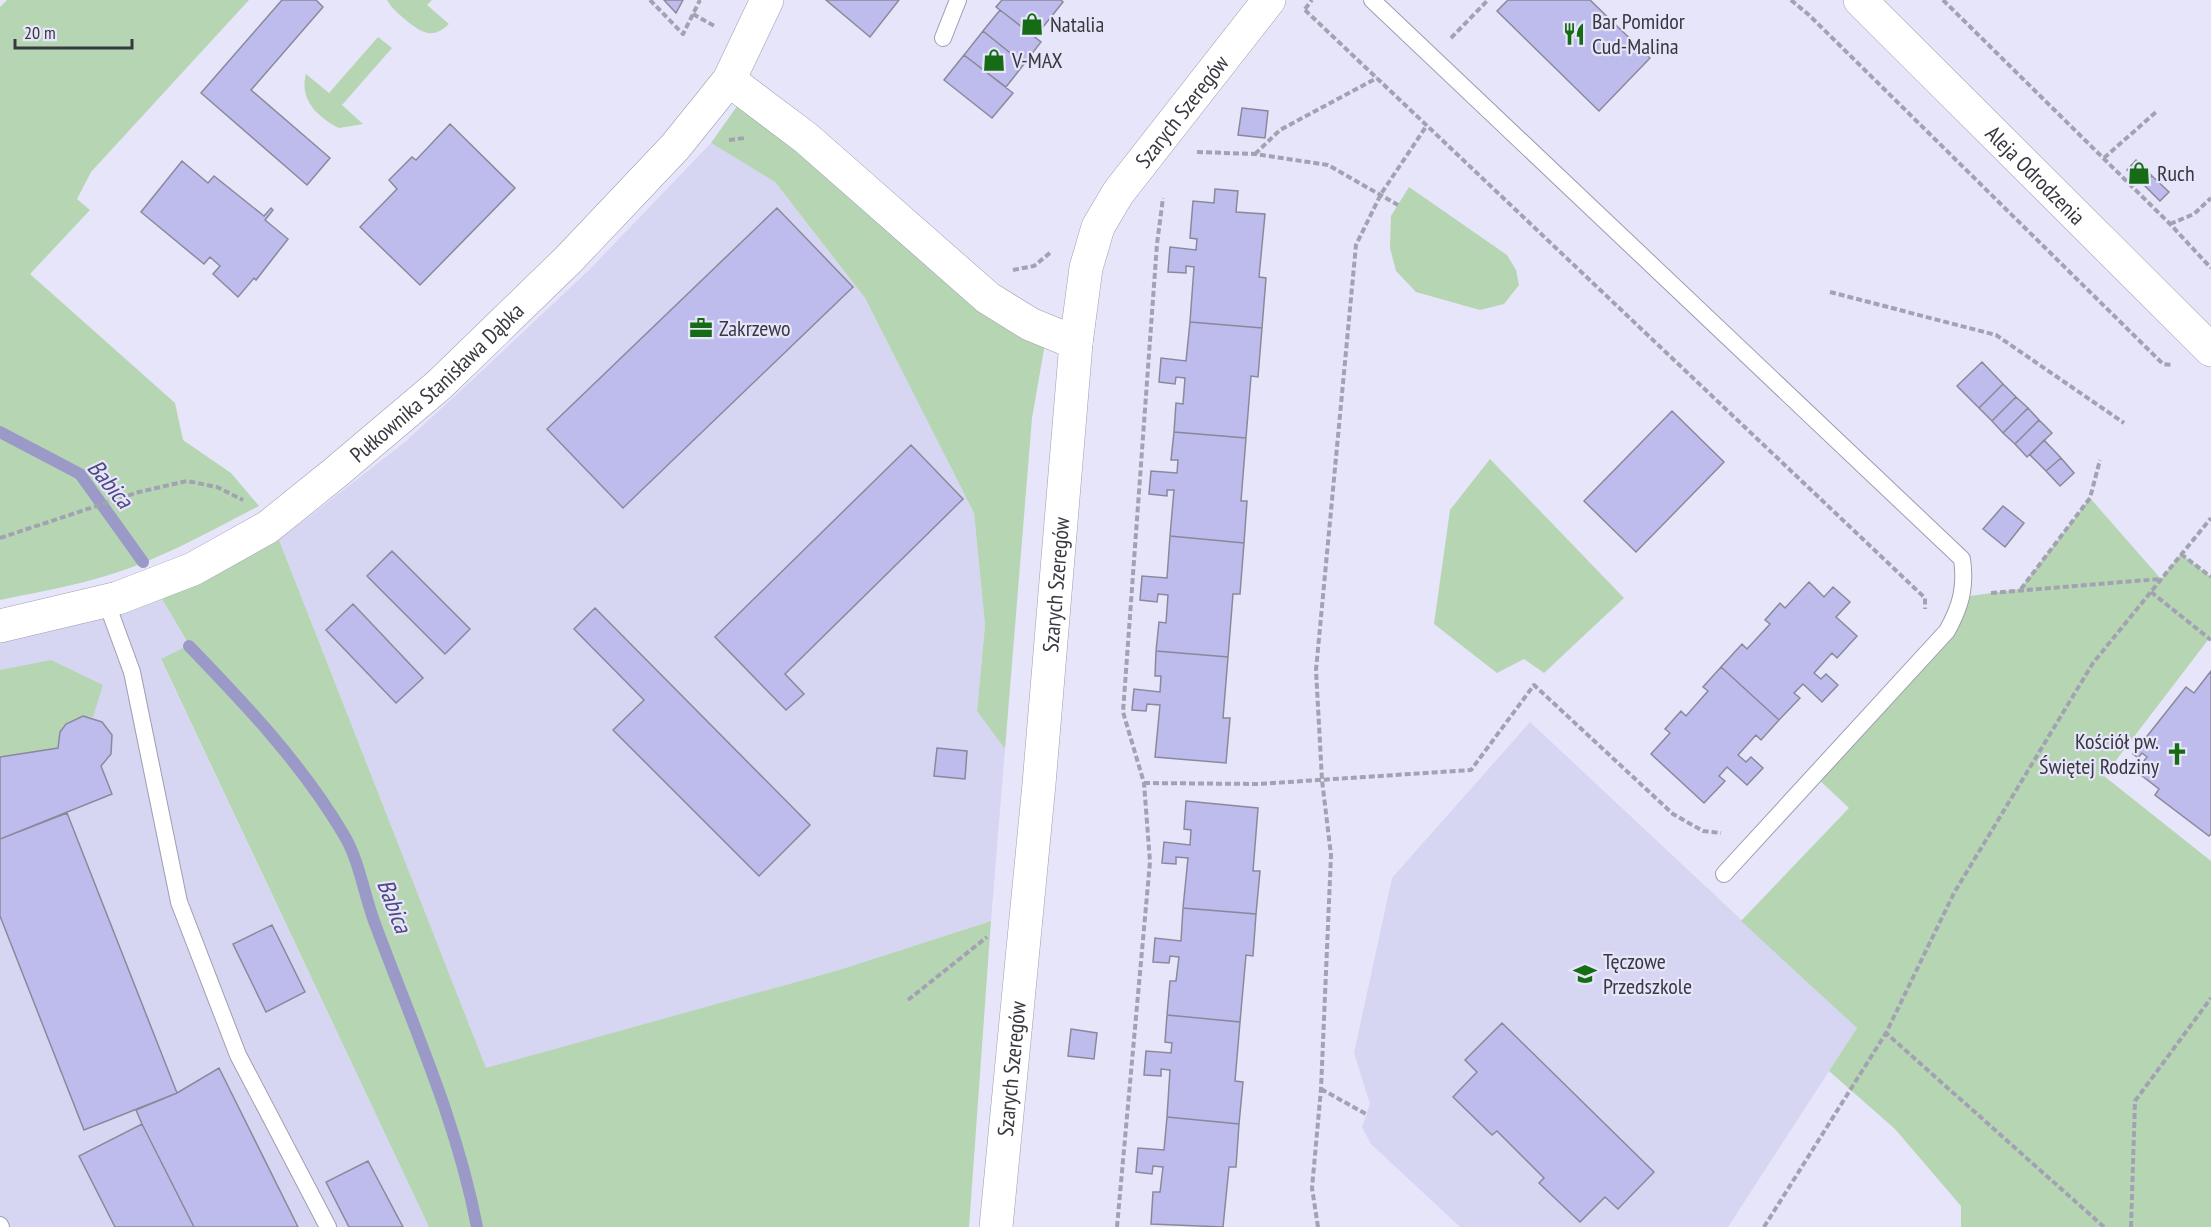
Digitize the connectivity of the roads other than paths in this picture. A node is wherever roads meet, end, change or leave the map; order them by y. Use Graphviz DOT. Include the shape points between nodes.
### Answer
graph roads {
  1 [pos="767,0"];
  2 [pos="958,0"];
  3 [pos="1269,0"];
  4 [pos="1372,0"];
  5 [pos="1860,0"];
  6 [pos="943,38"];
  7 [pos="729,80"];
  8 [pos="1076,343"];
  9 [pos="2198,357"];
  10 [pos="112,600"];
  11 [pos="0,626"];
  12 [pos="1724,874"];
  13 [pos="328,1227"];
  14 [pos="996,1227"];
  1 -- 7 [label="street, Pułkownika Stanisława Dąbka"];
  2 -- 6 [label="lane"];
  3 -- 8 [label="street, Szarych Szeregów" via="1142,159 1098,227 1086,268"];
  4 -- 12 [label="lane" via="1962,559 1963,597 1947,631"];
  5 -- 9 [label="street, Aleja Odrodzenia"];
  7 -- 8 [label="street" via="806,138 988,298 1030,324"];
  7 -- 10 [label="street, Pułkownika Stanisława Dąbka" via="666,156 568,260 448,377 335,473 268,527 194,569"];
  8 -- 14 [label="street, Szarych Szeregów"];
  10 -- 11 [label="street, Pułkownika Stanisława Dąbka"];
  10 -- 13 [label="lane" via="132,672 179,902 237,1055"];
}
